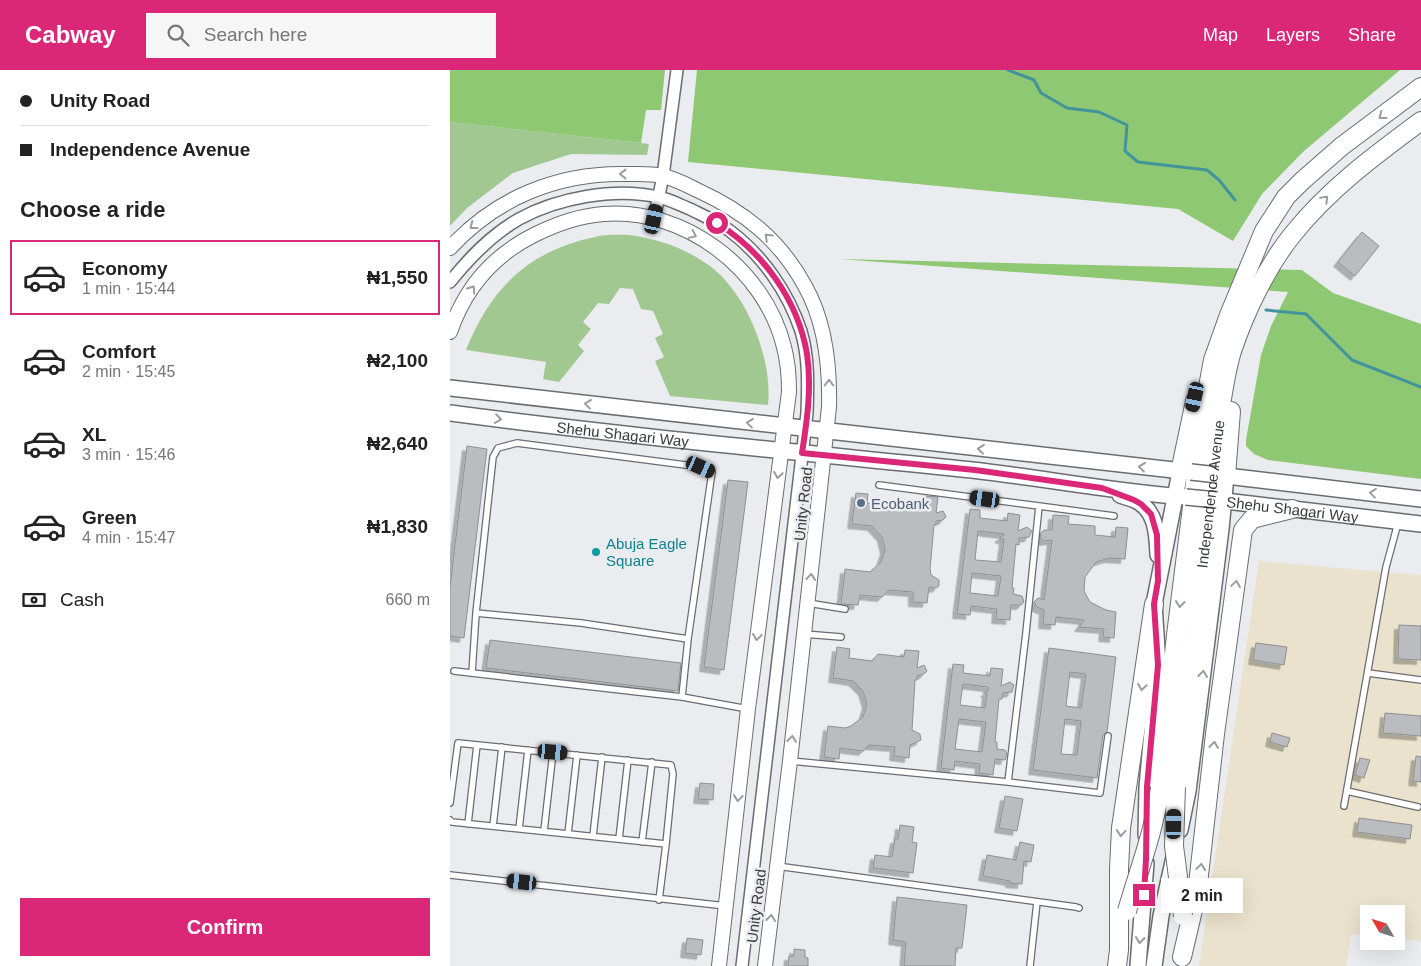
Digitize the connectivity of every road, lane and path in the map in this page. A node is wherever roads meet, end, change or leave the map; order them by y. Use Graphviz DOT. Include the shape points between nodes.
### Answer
graph roads {
  1 [pos="677,70"];
  2 [pos="1421,86"];
  3 [pos="1421,121"];
  4 [pos="663,176"];
  5 [pos="659,197"];
  6 [pos="654,219"];
  7 [pos="1264,231"];
  8 [pos="1292,235"];
  9 [pos="450,248"];
  10 [pos="450,282"];
  11 [pos="450,332"];
  12 [pos="450,388"];
  13 [pos="450,413"];
  14 [pos="786,427"];
  15 [pos="806,429"];
  16 [pos="827,432"];
  17 [pos="782,450"];
  18 [pos="802,453"];
  19 [pos="824,456"];
  20 [pos="1185,472"];
  21 [pos="1222,475"];
  22 [pos="879,485"];
  23 [pos="1102,488"];
  24 [pos="1181,496"];
  25 [pos="1421,499"];
  26 [pos="1220,500"];
  27 [pos="1038,506"];
  28 [pos="1292,509"];
  29 [pos="1114,516"];
  30 [pos="1398,522"];
  31 [pos="1421,524"];
  32 [pos="1158,581"];
  33 [pos="808,603"];
  34 [pos="1154,604"];
  35 [pos="844,609"];
  36 [pos="476,613"];
  37 [pos="804,634"];
  38 [pos="841,637"];
  39 [pos="688,639"];
  40 [pos="454,671"];
  41 [pos="472,673"];
  42 [pos="1368,673"];
  43 [pos="1421,680"];
  44 [pos="682,697"];
  45 [pos="748,708"];
  46 [pos="1108,736"];
  47 [pos="477,745"];
  48 [pos="502,747"];
  49 [pos="528,750"];
  50 [pos="553,752"];
  51 [pos="577,755"];
  52 [pos="602,757"];
  53 [pos="628,760"];
  54 [pos="790,761"];
  55 [pos="652,762"];
  56 [pos="1008,782"];
  57 [pos="1168,788"];
  58 [pos="1347,791"];
  59 [pos="450,803"];
  60 [pos="1344,806"];
  61 [pos="1418,807"];
  62 [pos="450,820"];
  63 [pos="468,824"];
  64 [pos="493,826"];
  65 [pos="519,829"];
  66 [pos="544,831"];
  67 [pos="568,834"];
  68 [pos="593,836"];
  69 [pos="619,839"];
  70 [pos="642,842"];
  71 [pos="666,844"];
  72 [pos="777,866"];
  73 [pos="450,875"];
  74 [pos="659,900"];
  75 [pos="1037,902"];
  76 [pos="726,906"];
  77 [pos="1079,908"];
  78 [pos="1123,911"];
  79 [pos="1188,916"];
  80 [pos="1116,961"];
  81 [pos="1182,962"];
  82 [pos="719,966"];
  83 [pos="742,966"];
  84 [pos="765,966"];
  85 [pos="1030,966"];
  86 [pos="1138,966"];
  87 [pos="1154,966"];
  1 -- 4 [label="street"];
  2 -- 7 [label="main road, Independence Avenue, one-way" via="1302,181 1286,197"];
  8 -- 3 [label="main road, Independence Avenue, one-way" via="1357,169"];
  4 -- 5 [label="street"];
  4 -- 9 [label="street, Unity Road, one-way" via="604,174 536,189 509,200 485,216"];
  16 -- 4 [label="street, Unity Road, one-way" via="830,379 827,352 805,286 777,246 745,217 728,205"];
  5 -- 6 [label="street"];
  5 -- 10 [label="street, Unity Road" via="606,194 546,207 520,219 481,246"];
  5 -- 15 [label="street, Unity Road" via="730,231 768,268 792,308 801,332 808,376"];
  11 -- 6 [label="street, Unity Road, one-way" via="457,311 472,287 495,260 521,241 551,226 578,218 604,214"];
  6 -- 14 [label="street, Unity Road, one-way" via="709,242 726,255 756,288 784,345 789,392"];
  7 -- 20 [label="main road" via="1235,273 1215,316 1200,368"];
  7 -- 57 [label="main road, Independence Avenue, one-way" via="1228,314 1209,380 1177,626"];
  8 -- 21 [label="main road" via="1241,361"];
  8 -- 57 [label="main road, Independence Avenue" via="1243,323 1225,382"];
  14 -- 12 [label="main road, Shehu Shagari Way, one-way"];
  13 -- 17 [label="main road, Shehu Shagari Way, one-way"];
  14 -- 15 [label="main road, Shehu Shagari Way"];
  14 -- 17 [label="street, Unity Road"];
  15 -- 16 [label="main road, Shehu Shagari Way"];
  15 -- 18 [label="street, Unity Road"];
  16 -- 19 [label="street, Unity Road"];
  20 -- 16 [label="main road, Shehu Shagari Way, one-way"];
  17 -- 18 [label="main road, Shehu Shagari Way"];
  17 -- 45 [label="street, Unity Road, one-way"];
  18 -- 19 [label="main road, Shehu Shagari Way"];
  18 -- 83 [label="street, Unity Road"];
  19 -- 23 [label="main road, Shehu Shagari Way" via="975,470"];
  33 -- 19 [label="street, Unity Road, one-way"];
  20 -- 21 [label="main road, Shehu Shagari Way, bridge"];
  20 -- 24 [label="main road"];
  25 -- 21 [label="main road, Shehu Shagari Way, one-way"];
  21 -- 26 [label="main road, Independence Avenue"];
  22 -- 27 [label="lane"];
  23 -- 24 [label="main road, Shehu Shagari Way"];
  23 -- 32 [label="main road" via="1134,500 1151,514 1157,535"];
  24 -- 26 [label="main road, Shehu Shagari Way, bridge"];
  24 -- 32 [label="main road"];
  26 -- 28 [label="main road, Shehu Shagari Way"];
  87 -- 26 [label="main road, Independence Avenue, one-way" via="1161,916 1188,791"];
  27 -- 29 [label="lane"];
  27 -- 56 [label="lane"];
  28 -- 30 [label="main road, Shehu Shagari Way"];
  79 -- 28 [label="main road, one-way" via="1197,893 1243,530 1252,519"];
  30 -- 31 [label="main road, Shehu Shagari Way"];
  30 -- 42 [label="lane" via="1386,567"];
  32 -- 34 [label="main road"];
  33 -- 35 [label="lane"];
  33 -- 37 [label="street, Unity Road"];
  34 -- 78 [label="main road, one-way" via="1120,844"];
  34 -- 86 [label="main road, one-way" via="1158,665 1147,787 1146,859"];
  36 -- 39 [label="lane" via="581,623"];
  36 -- 39 [label="lane" via="493,456 498,448 517,443 701,467 712,472"];
  36 -- 41 [label="lane"];
  37 -- 38 [label="lane"];
  54 -- 37 [label="street, Unity Road, one-way"];
  39 -- 44 [label="lane"];
  40 -- 41 [label="lane"];
  41 -- 44 [label="lane"];
  42 -- 43 [label="lane"];
  42 -- 58 [label="lane"];
  44 -- 45 [label="lane"];
  45 -- 76 [label="street, Unity Road, one-way"];
  46 -- 56 [label="lane" via="1100,793"];
  47 -- 48 [label="lane"];
  47 -- 59 [label="lane" via="458,743"];
  47 -- 63 [label="lane"];
  48 -- 49 [label="lane"];
  48 -- 64 [label="lane"];
  49 -- 50 [label="lane"];
  49 -- 65 [label="lane"];
  50 -- 51 [label="lane"];
  50 -- 66 [label="lane"];
  51 -- 52 [label="lane"];
  51 -- 67 [label="lane"];
  52 -- 53 [label="lane"];
  52 -- 68 [label="lane"];
  53 -- 55 [label="lane"];
  53 -- 69 [label="lane"];
  54 -- 56 [label="lane"];
  54 -- 72 [label="street, Unity Road"];
  55 -- 70 [label="lane"];
  55 -- 71 [label="lane" via="671,765 673,774"];
  57 -- 78 [label="main road, bridge"];
  57 -- 79 [label="main road, Independence Avenue, bridge" via="1174,846"];
  58 -- 60 [label="lane"];
  58 -- 61 [label="lane"];
  62 -- 63 [label="lane"];
  63 -- 64 [label="lane"];
  64 -- 65 [label="lane"];
  65 -- 66 [label="lane"];
  66 -- 67 [label="lane"];
  67 -- 68 [label="lane"];
  68 -- 69 [label="lane"];
  69 -- 70 [label="lane"];
  70 -- 71 [label="lane"];
  71 -- 74 [label="lane"];
  72 -- 75 [label="lane"];
  84 -- 72 [label="street, Unity Road, one-way"];
  73 -- 74 [label="lane"];
  74 -- 76 [label="lane"];
  75 -- 77 [label="lane"];
  75 -- 85 [label="lane"];
  76 -- 82 [label="street, Unity Road"];
  78 -- 80 [label="main road"];
  79 -- 81 [label="main road, Independence Avenue"];
}
